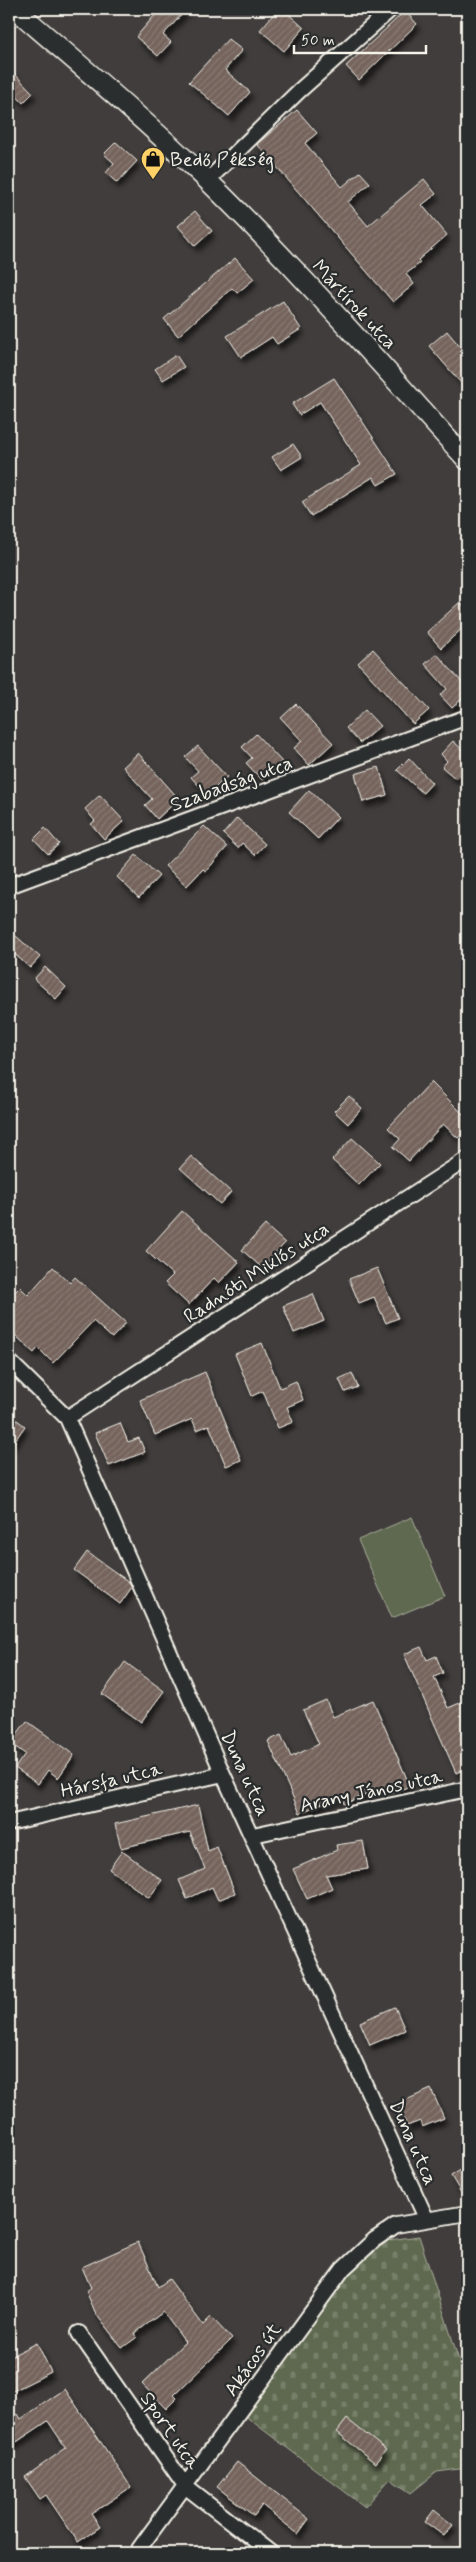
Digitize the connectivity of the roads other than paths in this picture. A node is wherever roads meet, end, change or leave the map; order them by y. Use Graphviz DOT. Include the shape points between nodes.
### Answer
graph roads {
  1 [pos="15,9"];
  2 [pos="391,9"];
  3 [pos="208,181"];
  4 [pos="467,460"];
  5 [pos="467,717"];
  6 [pos="9,886"];
  7 [pos="467,1159"];
  8 [pos="9,1361"];
  9 [pos="68,1418"];
  10 [pos="223,1774"];
  11 [pos="467,1789"];
  12 [pos="9,1823"];
  13 [pos="253,1835"];
  14 [pos="467,2213"];
  15 [pos="426,2218"];
  16 [pos="79,2333"];
  17 [pos="186,2487"];
  18 [pos="136,2553"];
  19 [pos="271,2553"];
  1 -- 3 [label="main road, Mártírok utca" via="126,104"];
  2 -- 3 [label="street" via="299,91"];
  3 -- 4 [label="main road, Mártírok utca"];
  5 -- 6 [label="street, Szabadság utca"];
  7 -- 9 [label="street, Radnóti Miklós utca"];
  8 -- 9 [label="street, Duna utca"];
  9 -- 10 [label="street, Duna utca"];
  10 -- 12 [label="street, Hársfa utca"];
  10 -- 13 [label="street, Duna utca"];
  11 -- 13 [label="street, Arany János utca"];
  13 -- 15 [label="street, Duna utca"];
  14 -- 15 [label="street, Akácos út"];
  15 -- 17 [label="street, Akácos út" via="396,2225 374,2240 343,2269"];
  16 -- 17 [label="street, Sport utca"];
  17 -- 18 [label="street, Akácos út"];
  17 -- 19 [label="street, Sport utca"];
}
